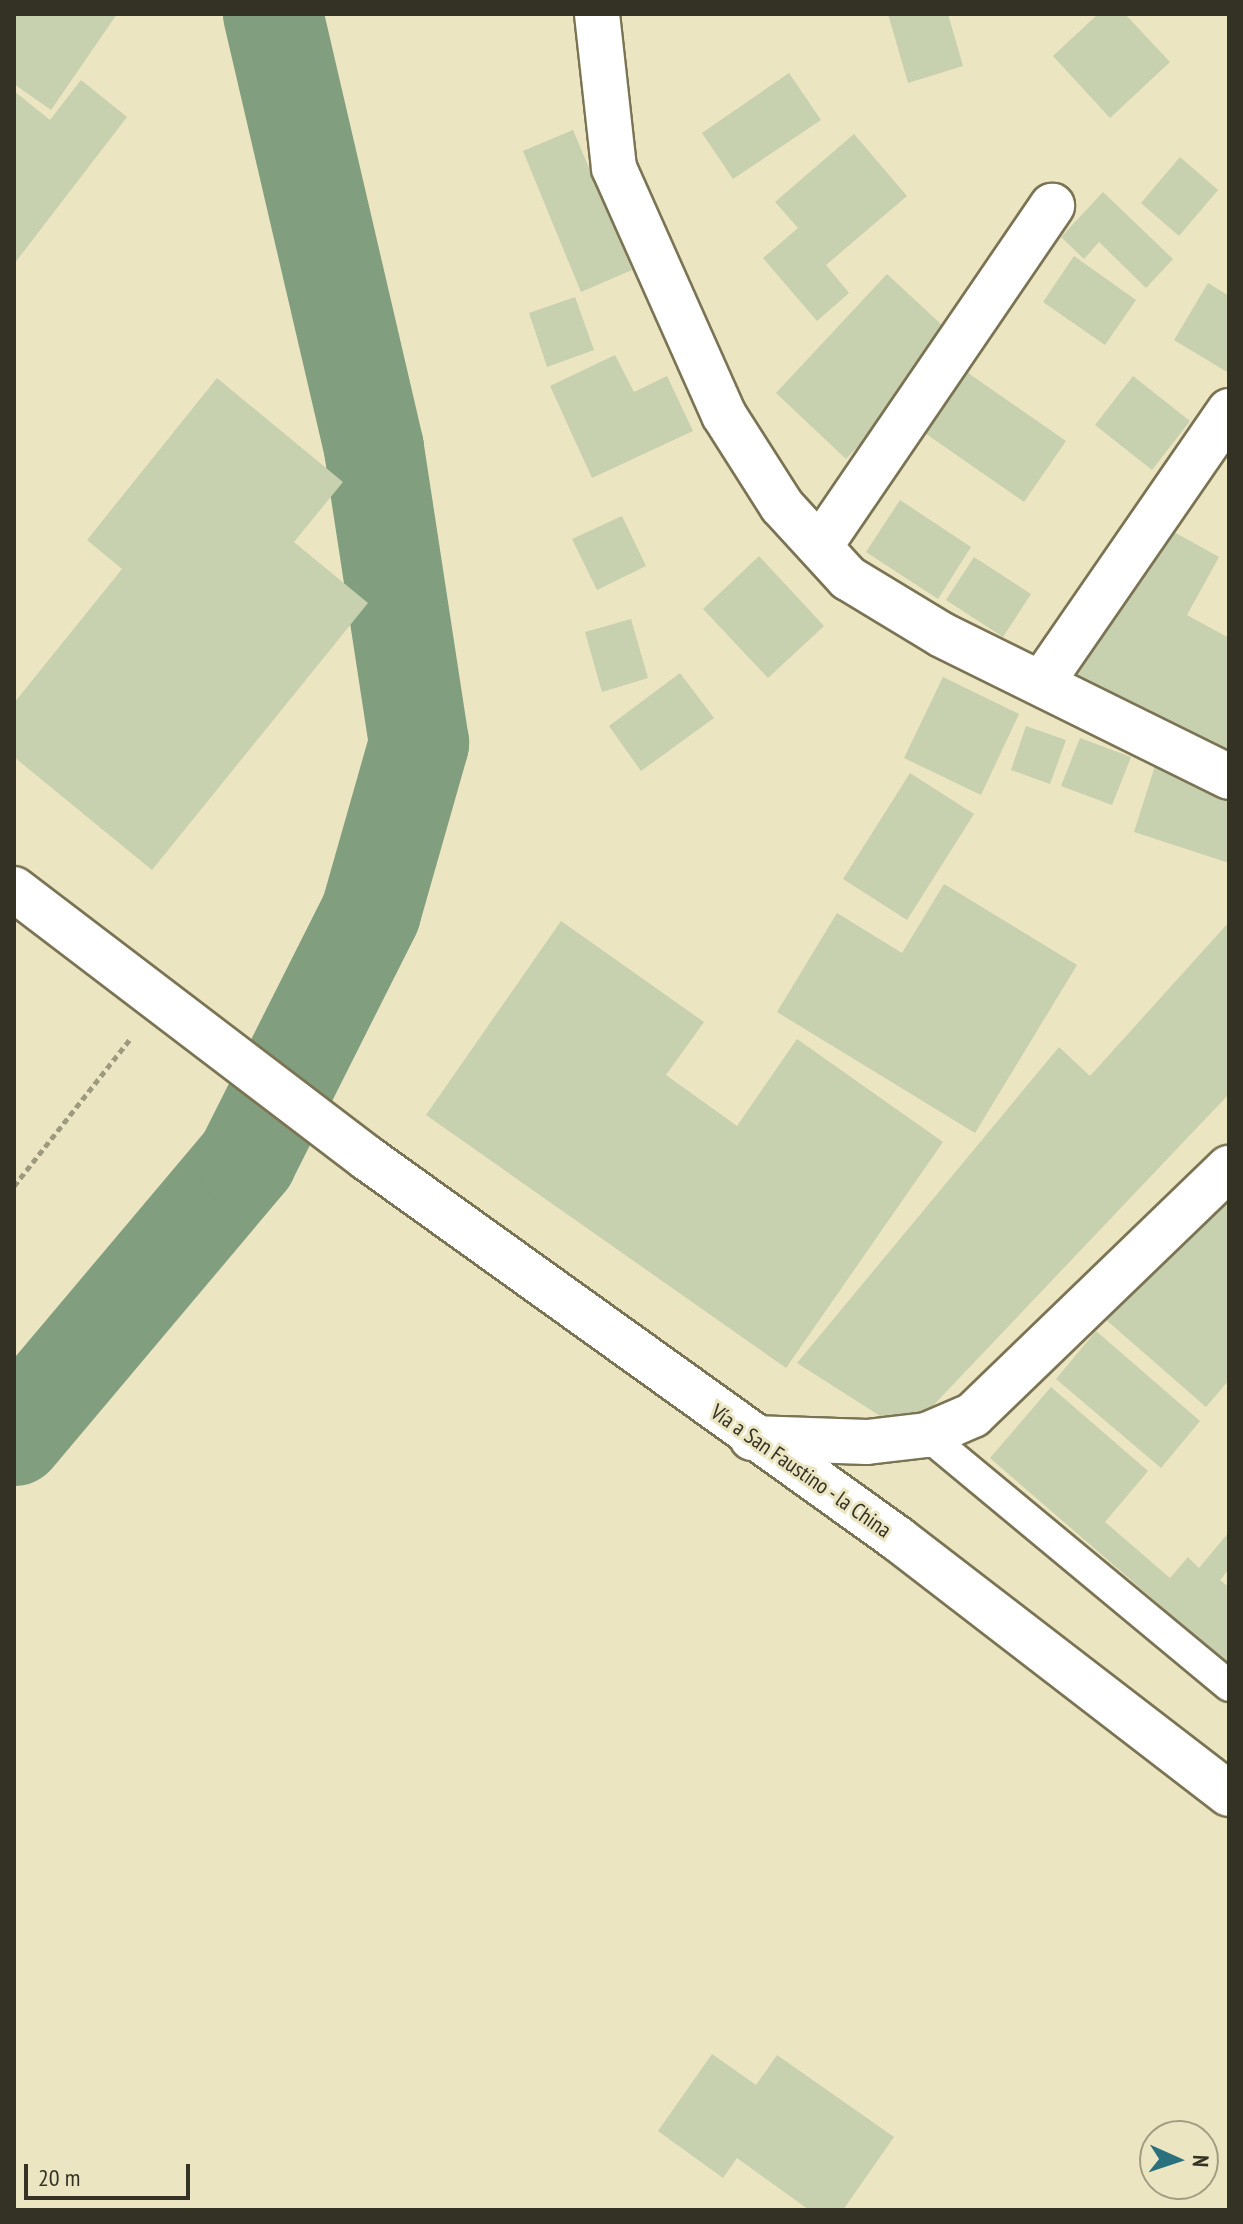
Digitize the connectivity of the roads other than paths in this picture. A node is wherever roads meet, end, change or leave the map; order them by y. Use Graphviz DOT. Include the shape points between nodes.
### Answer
graph roads {
  1 [pos="597,14"];
  2 [pos="1052,206"];
  3 [pos="1229,411"];
  4 [pos="820,546"];
  5 [pos="1043,681"];
  6 [pos="1229,777"];
  7 [pos="14,889"];
  8 [pos="1229,1168"];
  9 [pos="927,1435"];
  10 [pos="752,1438"];
  11 [pos="1229,1686"];
  12 [pos="1229,1794"];
  1 -- 4 [label="street" via="614,168 724,415 782,506"];
  2 -- 4 [label="street"];
  3 -- 5 [label="street"];
  4 -- 5 [label="street" via="848,578 942,635"];
  5 -- 6 [label="street"];
  7 -- 10 [label="street, Vía a San Faustino - la China" via="367,1158"];
  8 -- 9 [label="street" via="973,1415"];
  9 -- 10 [label="street"];
  9 -- 11 [label="lane"];
  10 -- 12 [label="street, Vía a San Faustino - la China" via="898,1539"];
}
